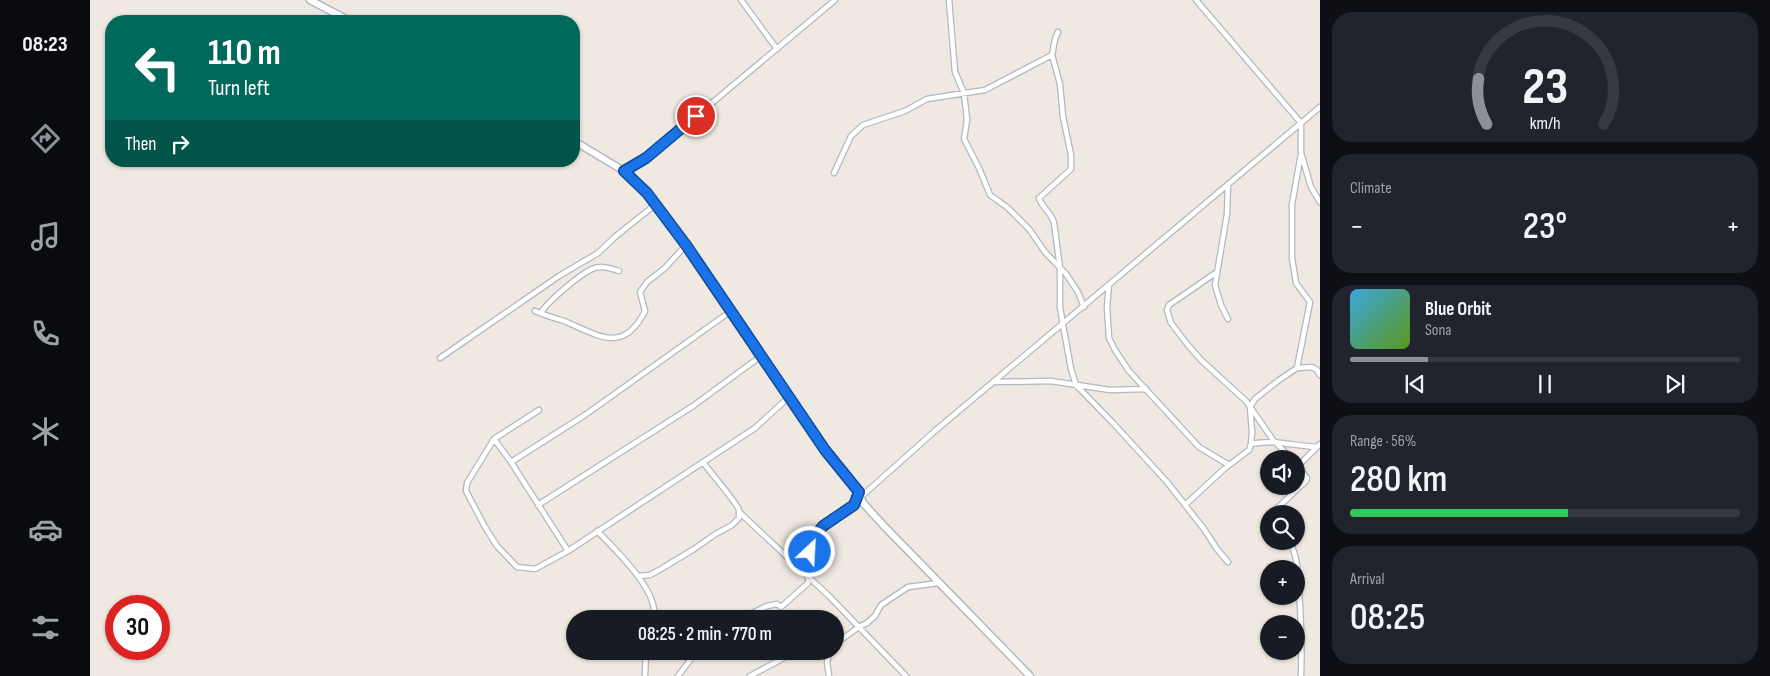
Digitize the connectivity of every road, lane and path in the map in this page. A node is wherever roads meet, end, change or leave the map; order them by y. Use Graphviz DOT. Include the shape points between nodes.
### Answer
graph roads {
  1 [pos="310,0"];
  2 [pos="741,0"];
  3 [pos="836,0"];
  4 [pos="949,0"];
  5 [pos="1196,0"];
  6 [pos="339,15"];
  7 [pos="1058,32"];
  8 [pos="777,49"];
  9 [pos="1052,55"];
  10 [pos="964,93"];
  11 [pos="1320,106"];
  12 [pos="1301,123"];
  13 [pos="580,145"];
  14 [pos="1301,153"];
  15 [pos="624,171"];
  16 [pos="834,173"];
  17 [pos="1228,184"];
  18 [pos="1320,202"];
  19 [pos="656,204"];
  20 [pos="686,245"];
  21 [pos="1060,268"];
  22 [pos="619,271"];
  23 [pos="1217,272"];
  24 [pos="1110,286"];
  25 [pos="1084,307"];
  26 [pos="535,310"];
  27 [pos="731,311"];
  28 [pos="541,313"];
  29 [pos="1228,318"];
  30 [pos="1063,325"];
  31 [pos="761,356"];
  32 [pos="440,358"];
  33 [pos="1297,368"];
  34 [pos="1320,375"];
  35 [pos="994,382"];
  36 [pos="1076,385"];
  37 [pos="1146,389"];
  38 [pos="789,397"];
  39 [pos="1250,407"];
  40 [pos="539,410"];
  41 [pos="494,439"];
  42 [pos="1275,442"];
  43 [pos="1251,444"];
  44 [pos="1319,446"];
  45 [pos="1283,450"];
  46 [pos="1305,458"];
  47 [pos="511,462"];
  48 [pos="703,462"];
  49 [pos="1229,465"];
  50 [pos="859,492"];
  51 [pos="1291,495"];
  52 [pos="538,504"];
  53 [pos="1185,505"];
  54 [pos="1280,505"];
  55 [pos="739,512"];
  56 [pos="598,531"];
  57 [pos="1294,550"];
  58 [pos="568,551"];
  59 [pos="1228,562"];
  60 [pos="808,575"];
  61 [pos="638,576"];
  62 [pos="939,583"];
  63 [pos="654,610"];
  64 [pos="759,610"];
  65 [pos="859,626"];
  66 [pos="844,637"];
  67 [pos="646,660"];
  68 [pos="690,660"];
  69 [pos="780,660"];
  70 [pos="828,660"];
  71 [pos="645,676"];
  72 [pos="678,676"];
  73 [pos="750,676"];
  74 [pos="829,676"];
  75 [pos="906,676"];
  76 [pos="1030,676"];
  77 [pos="1302,676"];
  1 -- 6 [label="main road"];
  2 -- 8 [label="street"];
  3 -- 8 [label="street"];
  4 -- 10 [label="street" via="955,72"];
  5 -- 12 [label="street"];
  7 -- 9 [label="street"];
  8 -- 15 [label="street" via="646,158"];
  9 -- 10 [label="street" via="986,90"];
  9 -- 21 [label="street" via="1060,84 1071,169 1039,198 1053,217"];
  10 -- 16 [label="street" via="927,99 905,111 863,125 851,136"];
  10 -- 21 [label="street" via="967,120 964,139 990,195 1029,229"];
  11 -- 12 [label="street"];
  12 -- 14 [label="street"];
  12 -- 17 [label="street"];
  13 -- 15 [label="main road"];
  14 -- 18 [label="street" via="1311,187"];
  14 -- 33 [label="street" via="1292,204 1292,258 1296,283 1310,302"];
  15 -- 19 [label="main road"];
  17 -- 23 [label="street" via="1227,214"];
  17 -- 24 [label="street"];
  19 -- 20 [label="main road"];
  19 -- 32 [label="street" via="598,253"];
  20 -- 27 [label="main road"];
  20 -- 28 [label="street" via="640,292 645,311 638,324 625,336 596,336"];
  21 -- 25 [label="street" via="1078,292"];
  21 -- 30 [label="street"];
  22 -- 28 [label="street" via="606,267 593,269 554,298"];
  23 -- 29 [label="street" via="1215,285"];
  23 -- 39 [label="street" via="1169,305 1167,310 1171,323 1187,344"];
  24 -- 25 [label="street"];
  24 -- 37 [label="street" via="1107,307 1109,338 1129,371"];
  25 -- 30 [label="street"];
  26 -- 28 [label="street"];
  27 -- 31 [label="main road"];
  27 -- 47 [label="street" via="585,415"];
  30 -- 35 [label="street"];
  30 -- 36 [label="street"];
  31 -- 38 [label="main road"];
  31 -- 52 [label="street" via="693,406"];
  33 -- 34 [label="street" via="1312,367"];
  33 -- 39 [label="street" via="1255,399"];
  35 -- 36 [label="street" via="1051,381"];
  35 -- 50 [label="street" via="862,496"];
  36 -- 37 [label="street" via="1110,390"];
  36 -- 53 [label="street"];
  37 -- 49 [label="street" via="1199,447"];
  38 -- 48 [label="street" via="755,428"];
  38 -- 50 [label="main road"];
  39 -- 42 [label="street"];
  39 -- 43 [label="street"];
  40 -- 41 [label="street"];
  41 -- 47 [label="street"];
  41 -- 58 [label="street" via="467,483 466,491 493,540 517,567 535,569"];
  42 -- 43 [label="street"];
  42 -- 44 [label="street"];
  42 -- 45 [label="street"];
  43 -- 49 [label="street" via="1249,450"];
  44 -- 46 [label="street"];
  47 -- 52 [label="street"];
  48 -- 55 [label="street" via="737,504"];
  48 -- 56 [label="street"];
  49 -- 53 [label="street"];
  50 -- 60 [label="street" via="854,505 823,526 814,537"];
  50 -- 62 [label="main road" via="863,503"];
  51 -- 54 [label="street"];
  52 -- 58 [label="street"];
  53 -- 59 [label="street"];
  55 -- 60 [label="street"];
  55 -- 61 [label="street" via="739,518 732,525 650,575"];
  56 -- 58 [label="street"];
  56 -- 61 [label="street"];
  57 -- 77 [label="street" via="1302,629"];
  60 -- 64 [label="street" via="808,583 786,604"];
  60 -- 65 [label="street"];
  61 -- 63 [label="street" via="650,595"];
  62 -- 65 [label="street" via="908,587 881,605 875,616"];
  62 -- 76 [label="main road"];
  65 -- 66 [label="street"];
  65 -- 75 [label="street"];
  67 -- 71 [label="street"];
  68 -- 72 [label="street"];
  69 -- 73 [label="street"];
  70 -- 74 [label="street"];
}
